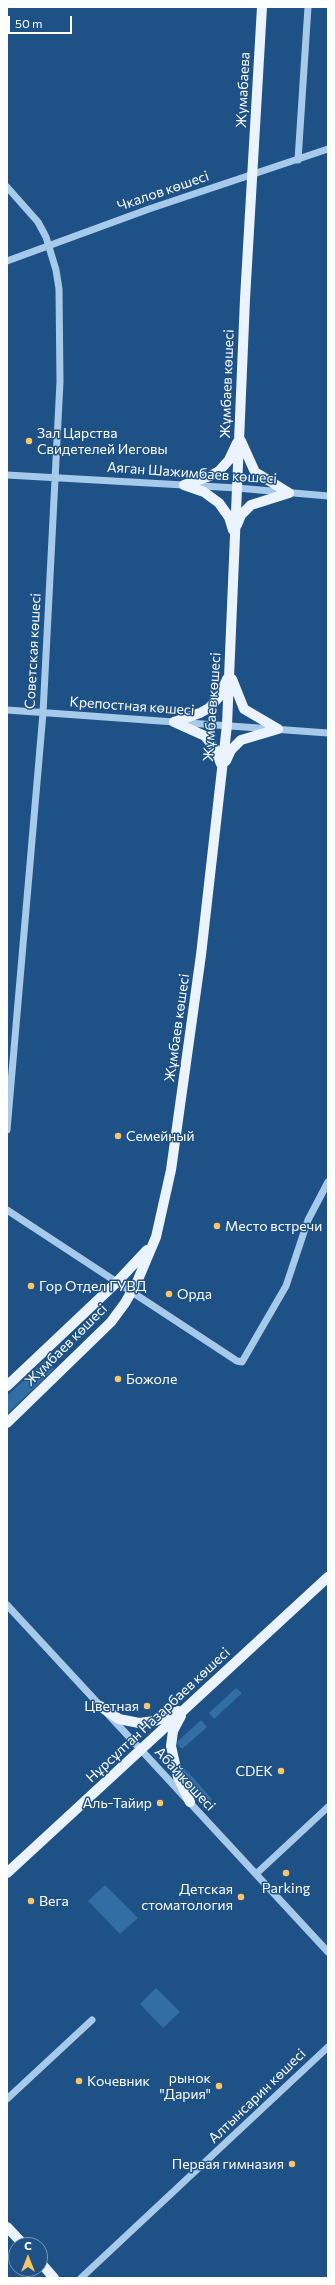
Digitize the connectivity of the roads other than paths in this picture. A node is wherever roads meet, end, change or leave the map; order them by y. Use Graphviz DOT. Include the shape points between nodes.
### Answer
graph roads {
  1 [pos="262,7"];
  2 [pos="308,7"];
  3 [pos="328,149"];
  4 [pos="298,160"];
  5 [pos="253,175"];
  6 [pos="7,187"];
  7 [pos="48,245"];
  8 [pos="7,261"];
  9 [pos="239,435"];
  10 [pos="7,475"];
  11 [pos="55,477"];
  12 [pos="184,485"];
  13 [pos="237,488"];
  14 [pos="289,493"];
  15 [pos="328,496"];
  16 [pos="235,536"];
  17 [pos="229,673"];
  18 [pos="7,710"];
  19 [pos="43,713"];
  20 [pos="174,722"];
  21 [pos="227,725"];
  22 [pos="278,729"];
  23 [pos="328,733"];
  24 [pos="222,770"];
  25 [pos="7,1130"];
  26 [pos="328,1182"];
  27 [pos="7,1210"];
  28 [pos="156,1237"];
  29 [pos="117,1282"];
  30 [pos="132,1292"];
  31 [pos="7,1386"];
  32 [pos="7,1423"];
  33 [pos="328,1577"];
  34 [pos="7,1605"];
  35 [pos="193,1701"];
  36 [pos="100,1706"];
  37 [pos="141,1750"];
  38 [pos="190,1802"];
  39 [pos="328,1807"];
  40 [pos="7,1873"];
  41 [pos="256,1874"];
  42 [pos="328,1952"];
  43 [pos="92,2020"];
  44 [pos="328,2047"];
  45 [pos="7,2099"];
  46 [pos="7,2227"];
  47 [pos="16,2237"];
  48 [pos="81,2278"];
  1 -- 5 [label="main road, Жумабаева"];
  2 -- 4 [label="street"];
  3 -- 4 [label="street, Чкалов көшесі"];
  4 -- 5 [label="street, Чкалов көшесі"];
  5 -- 7 [label="street, Чкалов көшесі"];
  5 -- 9 [label="main road, Жұмбаев көшесі"];
  6 -- 7 [label="street, Советская көшесі" via="38,222"];
  7 -- 8 [label="street, Чкалов көшесі"];
  7 -- 11 [label="street, Советская көшесі" via="59,289 60,382"];
  9 -- 12 [label="main road" via="234,451 223,468 210,476"];
  9 -- 13 [label="main road, Жұмбаев көшесі"];
  9 -- 14 [label="main road" via="247,459 255,472"];
  10 -- 11 [label="street, Аяган Шажимбаев көшесі"];
  11 -- 12 [label="street, Аяган Шажимбаев көшесі"];
  11 -- 19 [label="street, Советская көшесі"];
  12 -- 13 [label="street, Аяган Шажимбаев көшесі"];
  12 -- 16 [label="main road" via="204,492 219,503 229,518"];
  13 -- 14 [label="street, Аяган Шажимбаев көшесі"];
  13 -- 16 [label="main road, Жұмбаев көшесі"];
  14 -- 15 [label="street, Аяган Шажимбаев көшесі"];
  14 -- 16 [label="main road" via="262,500 248,507 240,518"];
  16 -- 17 [label="main road, Жұмбаев көшесі"];
  17 -- 20 [label="main road" via="224,688 213,705 200,713"];
  17 -- 21 [label="main road, Жұмбаев көшесі"];
  17 -- 22 [label="main road" via="244,709"];
  18 -- 19 [label="street, Крепостная көшесі"];
  19 -- 20 [label="street, Крепостная көшесі"];
  19 -- 25 [label="street, Советская көшесі"];
  20 -- 21 [label="street, Крепостная көшесі"];
  20 -- 24 [label="main road" via="194,729 209,740 218,754"];
  21 -- 22 [label="street, Крепостная көшесі"];
  21 -- 24 [label="main road, Жұмбаев көшесі"];
  22 -- 23 [label="street, Крепостная көшесі"];
  22 -- 24 [label="main road" via="238,742"];
  24 -- 28 [label="main road, Жұмбаев көшесі" via="202,947 172,1162"];
  26 -- 30 [label="street" via="308,1220 286,1286 242,1362"];
  27 -- 29 [label="street"];
  28 -- 29 [label="main road, Жұмбаев көшесі"];
  28 -- 30 [label="main road, Жұмбаев көшесі"];
  29 -- 30 [label="street"];
  29 -- 31 [label="main road, Жұмбаев көшесі"];
  30 -- 32 [label="main road, Жұмбаев көшесі" via="111,1322"];
  33 -- 35 [label="main road, Нұрсұлтан Назарбаев көшесі"];
  34 -- 36 [label="street, Абай көшесі"];
  35 -- 36 [label="main road" via="166,1717 139,1723 124,1721"];
  35 -- 37 [label="main road, Нұрсұлтан Назарбаев көшесі"];
  35 -- 38 [label="main road" via="178,1721 171,1746 178,1777"];
  36 -- 37 [label="street, Абай көшесі"];
  37 -- 38 [label="street, Абай көшесі"];
  37 -- 40 [label="main road, Нұрсұлтан Назарбаев көшесі"];
  38 -- 41 [label="street, Абай көшесі"];
  39 -- 41 [label="street"];
  41 -- 42 [label="street, Абай көшесі"];
  43 -- 45 [label="street"];
  44 -- 48 [label="street, Алтынсарин көшесі"];
  46 -- 47 [label="main road"];
}
